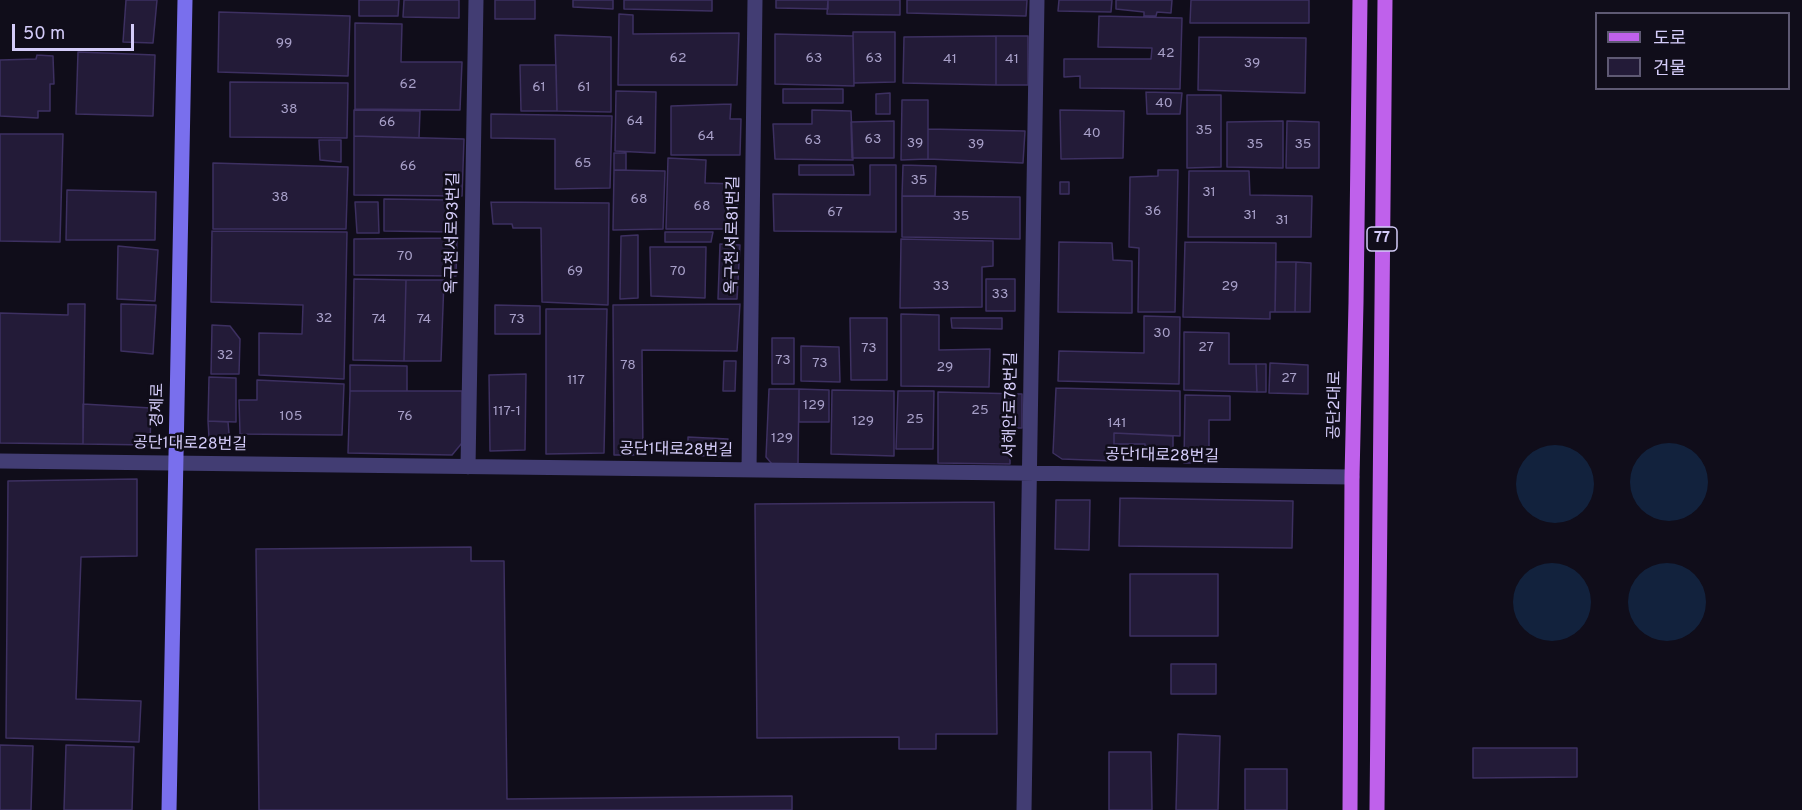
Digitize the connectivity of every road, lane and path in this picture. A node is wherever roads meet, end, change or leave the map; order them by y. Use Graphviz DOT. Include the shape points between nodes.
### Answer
graph roads {
  1 [pos="184,0"];
  2 [pos="476,0"];
  3 [pos="756,0"];
  4 [pos="1037,0"];
  5 [pos="1360,0"];
  6 [pos="1385,0"];
  7 [pos="0,461"];
  8 [pos="176,463"];
  9 [pos="468,467"];
  10 [pos="749,470"];
  11 [pos="1029,473"];
  12 [pos="1352,477"];
  13 [pos="1380,477"];
  14 [pos="169,810"];
  15 [pos="1024,810"];
  16 [pos="1350,810"];
  17 [pos="1377,810"];
  1 -- 8 [label="street, 경제로"];
  2 -- 9 [label="street, 옥구천서로93번길"];
  3 -- 10 [label="street, 옥구천서로81번길"];
  4 -- 11 [label="street, 서해안로78번길"];
  5 -- 12 [label="main road, 공단2대로 / 77"];
  6 -- 13 [label="main road, 77"];
  7 -- 8 [label="street, 공단1대로28번길"];
  8 -- 9 [label="street, 공단1대로28번길"];
  8 -- 14 [label="street, 경제로"];
  9 -- 10 [label="street, 공단1대로28번길"];
  10 -- 11 [label="street, 공단1대로28번길"];
  11 -- 12 [label="street, 공단1대로28번길"];
  11 -- 15 [label="street, 서해안로78번길"];
  12 -- 13 [label="main road"];
  12 -- 16 [label="main road, 공단2대로 / 77"];
  13 -- 17 [label="main road, 77"];
}
